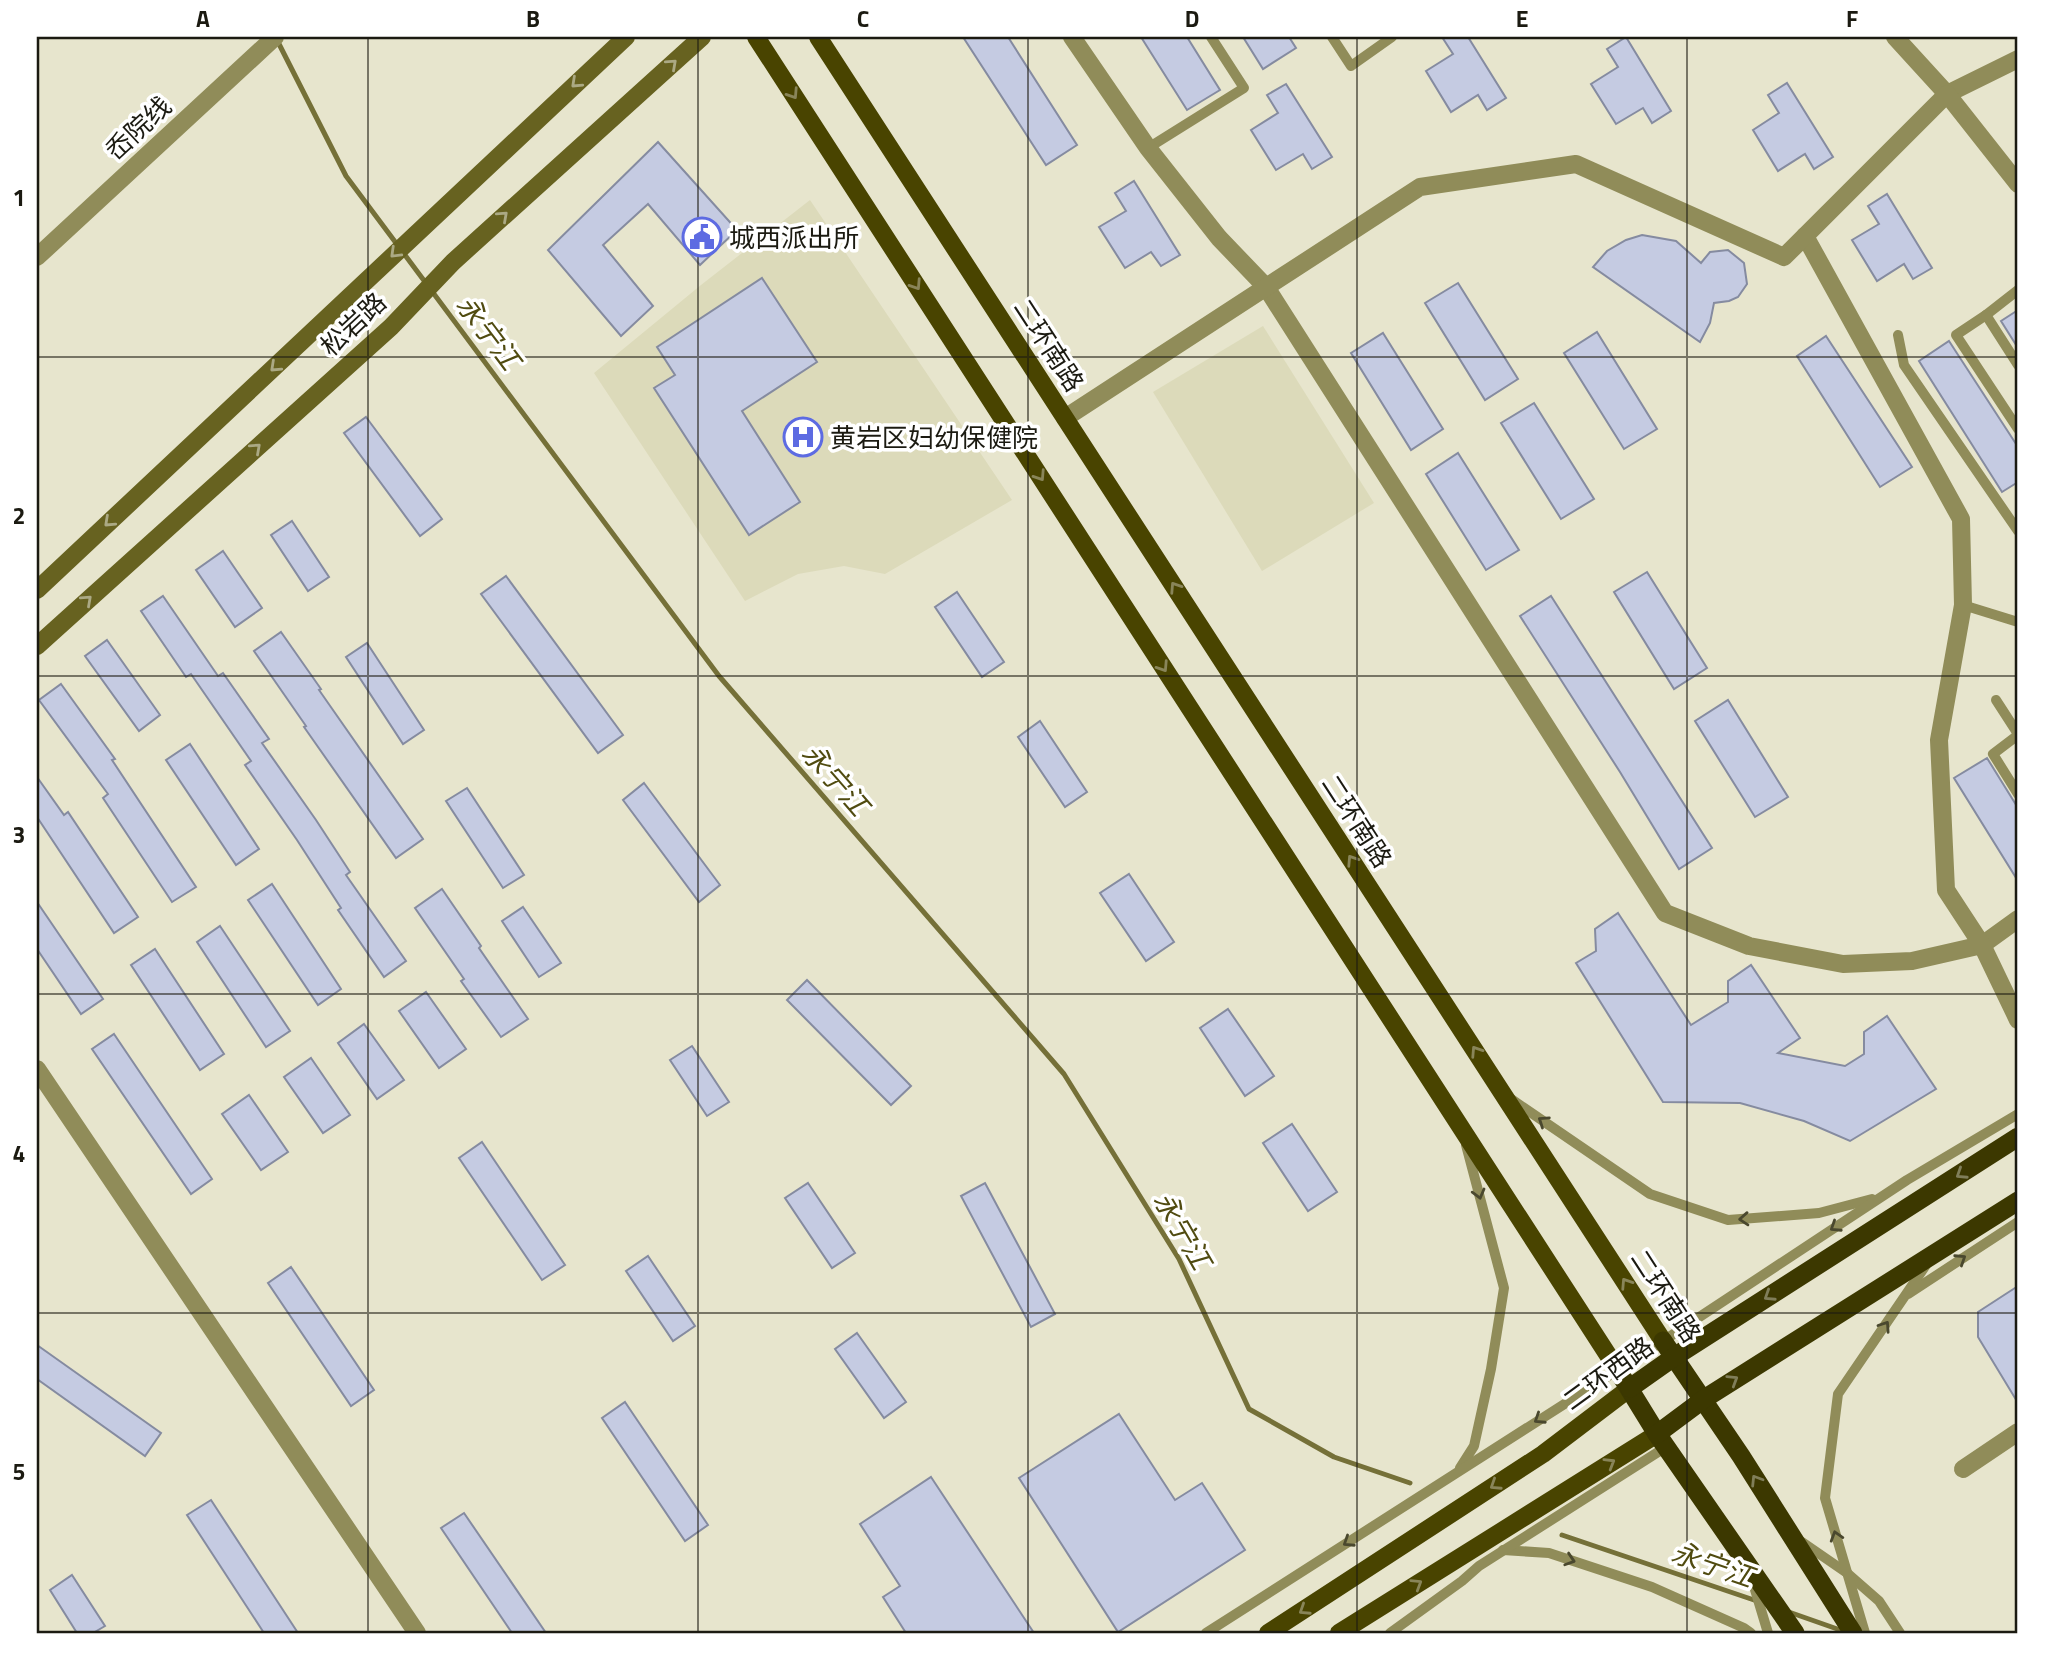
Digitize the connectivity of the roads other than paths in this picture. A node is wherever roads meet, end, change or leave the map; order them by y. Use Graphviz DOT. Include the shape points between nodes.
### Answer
graph roads {
  1 [pos="626,37"];
  2 [pos="702,37"];
  3 [pos="755,37"];
  4 [pos="818,37"];
  5 [pos="1072,37"];
  6 [pos="1211,37"];
  7 [pos="1332,37"];
  8 [pos="1392,37"];
  9 [pos="1895,37"];
  10 [pos="271,41"];
  11 [pos="2018,60"];
  12 [pos="1947,94"];
  13 [pos="1149,148"];
  14 [pos="2018,184"];
  15 [pos="1805,236"];
  16 [pos="37,257"];
  17 [pos="1266,288"];
  18 [pos="2018,290"];
  19 [pos="1986,315"];
  20 [pos="1898,335"];
  21 [pos="2018,365"];
  22 [pos="1065,418"];
  23 [pos="2018,429"];
  24 [pos="2018,531"];
  25 [pos="37,590"];
  26 [pos="1962,605"];
  27 [pos="2018,622"];
  28 [pos="37,646"];
  29 [pos="1996,700"];
  30 [pos="2018,735"];
  31 [pos="2018,794"];
  32 [pos="2018,919"];
  33 [pos="1982,945"];
  34 [pos="2018,1020"];
  35 [pos="37,1069"];
  36 [pos="1503,1093"];
  37 [pos="2018,1114"];
  38 [pos="1461,1128"];
  39 [pos="2018,1137"];
  40 [pos="1883,1196"];
  41 [pos="2018,1201"];
  42 [pos="2018,1222"];
  43 [pos="1934,1253"];
  44 [pos="1904,1296"];
  45 [pos="1668,1349"];
  46 [pos="1617,1369"];
  47 [pos="1630,1388"];
  48 [pos="1704,1399"];
  49 [pos="2018,1432"];
  50 [pos="1662,1441"];
  51 [pos="1963,1469"];
  52 [pos="1457,1471"];
  53 [pos="1791,1534"];
  54 [pos="1503,1550"];
  55 [pos="1847,1573"];
  56 [pos="1762,1592"];
  57 [pos="1792,1628"];
  58 [pos="1856,1628"];
  59 [pos="417,1633"];
  60 [pos="1206,1633"];
  61 [pos="1268,1633"];
  62 [pos="1339,1633"];
  63 [pos="1390,1633"];
  64 [pos="1751,1633"];
  65 [pos="1768,1633"];
  66 [pos="1900,1633"];
  1 -- 25 [label="main road, 松岩路, one-way"];
  28 -- 2 [label="main road, 松岩路, one-way" via="391,327 453,262"];
  3 -- 38 [label="main road, one-way"];
  4 -- 22 [label="main road, 二环南路"];
  5 -- 13 [label="street"];
  6 -- 13 [label="lane" via="1244,88"];
  7 -- 8 [label="lane" via="1351,66"];
  9 -- 12 [label="street"];
  10 -- 16 [label="street, 岙院线"];
  11 -- 12 [label="street"];
  12 -- 14 [label="street"];
  12 -- 15 [label="street"];
  13 -- 17 [label="street" via="1219,238"];
  15 -- 17 [label="street" via="1784,257 1576,164 1420,187"];
  15 -- 26 [label="street" via="1961,519"];
  17 -- 22 [label="street"];
  17 -- 33 [label="street" via="1665,913 1749,946 1843,964 1912,961"];
  18 -- 19 [label="lane"];
  19 -- 21 [label="lane"];
  19 -- 23 [label="lane" via="1956,335"];
  20 -- 24 [label="lane" via="1904,365"];
  36 -- 22 [label="main road, 二环南路, one-way"];
  26 -- 27 [label="lane"];
  26 -- 33 [label="street" via="1939,740 1946,890"];
  29 -- 30 [label="lane"];
  30 -- 31 [label="lane" via="1993,754"];
  32 -- 33 [label="street"];
  33 -- 34 [label="street"];
  35 -- 59 [label="street"];
  40 -- 36 [label="lane, one-way" via="1819,1213 1728,1220 1650,1194"];
  45 -- 36 [label="main road, 二环南路, one-way"];
  37 -- 40 [label="lane"];
  38 -- 46 [label="main road"];
  38 -- 52 [label="lane, one-way" via="1504,1288 1474,1446"];
  39 -- 45 [label="highway, 二环西路, one-way"];
  40 -- 45 [label="lane, one-way"];
  41 -- 43 [label="highway"];
  44 -- 42 [label="lane, one-way"];
  43 -- 44 [label="lane"];
  48 -- 43 [label="highway, one-way"];
  55 -- 44 [label="lane, one-way" via="1825,1498 1838,1394"];
  45 -- 46 [label="lane"];
  45 -- 47 [label="highway, 二环西路"];
  45 -- 48 [label="highway, 二环南路"];
  46 -- 47 [label="highway"];
  46 -- 52 [label="lane, one-way"];
  47 -- 50 [label="highway"];
  47 -- 61 [label="main road, 二环西路, one-way" via="1543,1454"];
  48 -- 50 [label="highway"];
  53 -- 48 [label="highway, 二环南路, one-way"];
  49 -- 51 [label="street"];
  50 -- 54 [label="lane"];
  50 -- 56 [label="highway" via="1746,1560"];
  62 -- 50 [label="main road, one-way"];
  52 -- 60 [label="lane, one-way"];
  53 -- 55 [label="lane"];
  53 -- 58 [label="highway, 二环南路"];
  54 -- 63 [label="lane"];
  54 -- 64 [label="lane, one-way" via="1549,1553 1652,1587"];
  55 -- 58 [label="lane"];
  55 -- 66 [label="lane" via="1879,1601"];
  56 -- 57 [label="highway"];
  56 -- 65 [label="lane"];
}
